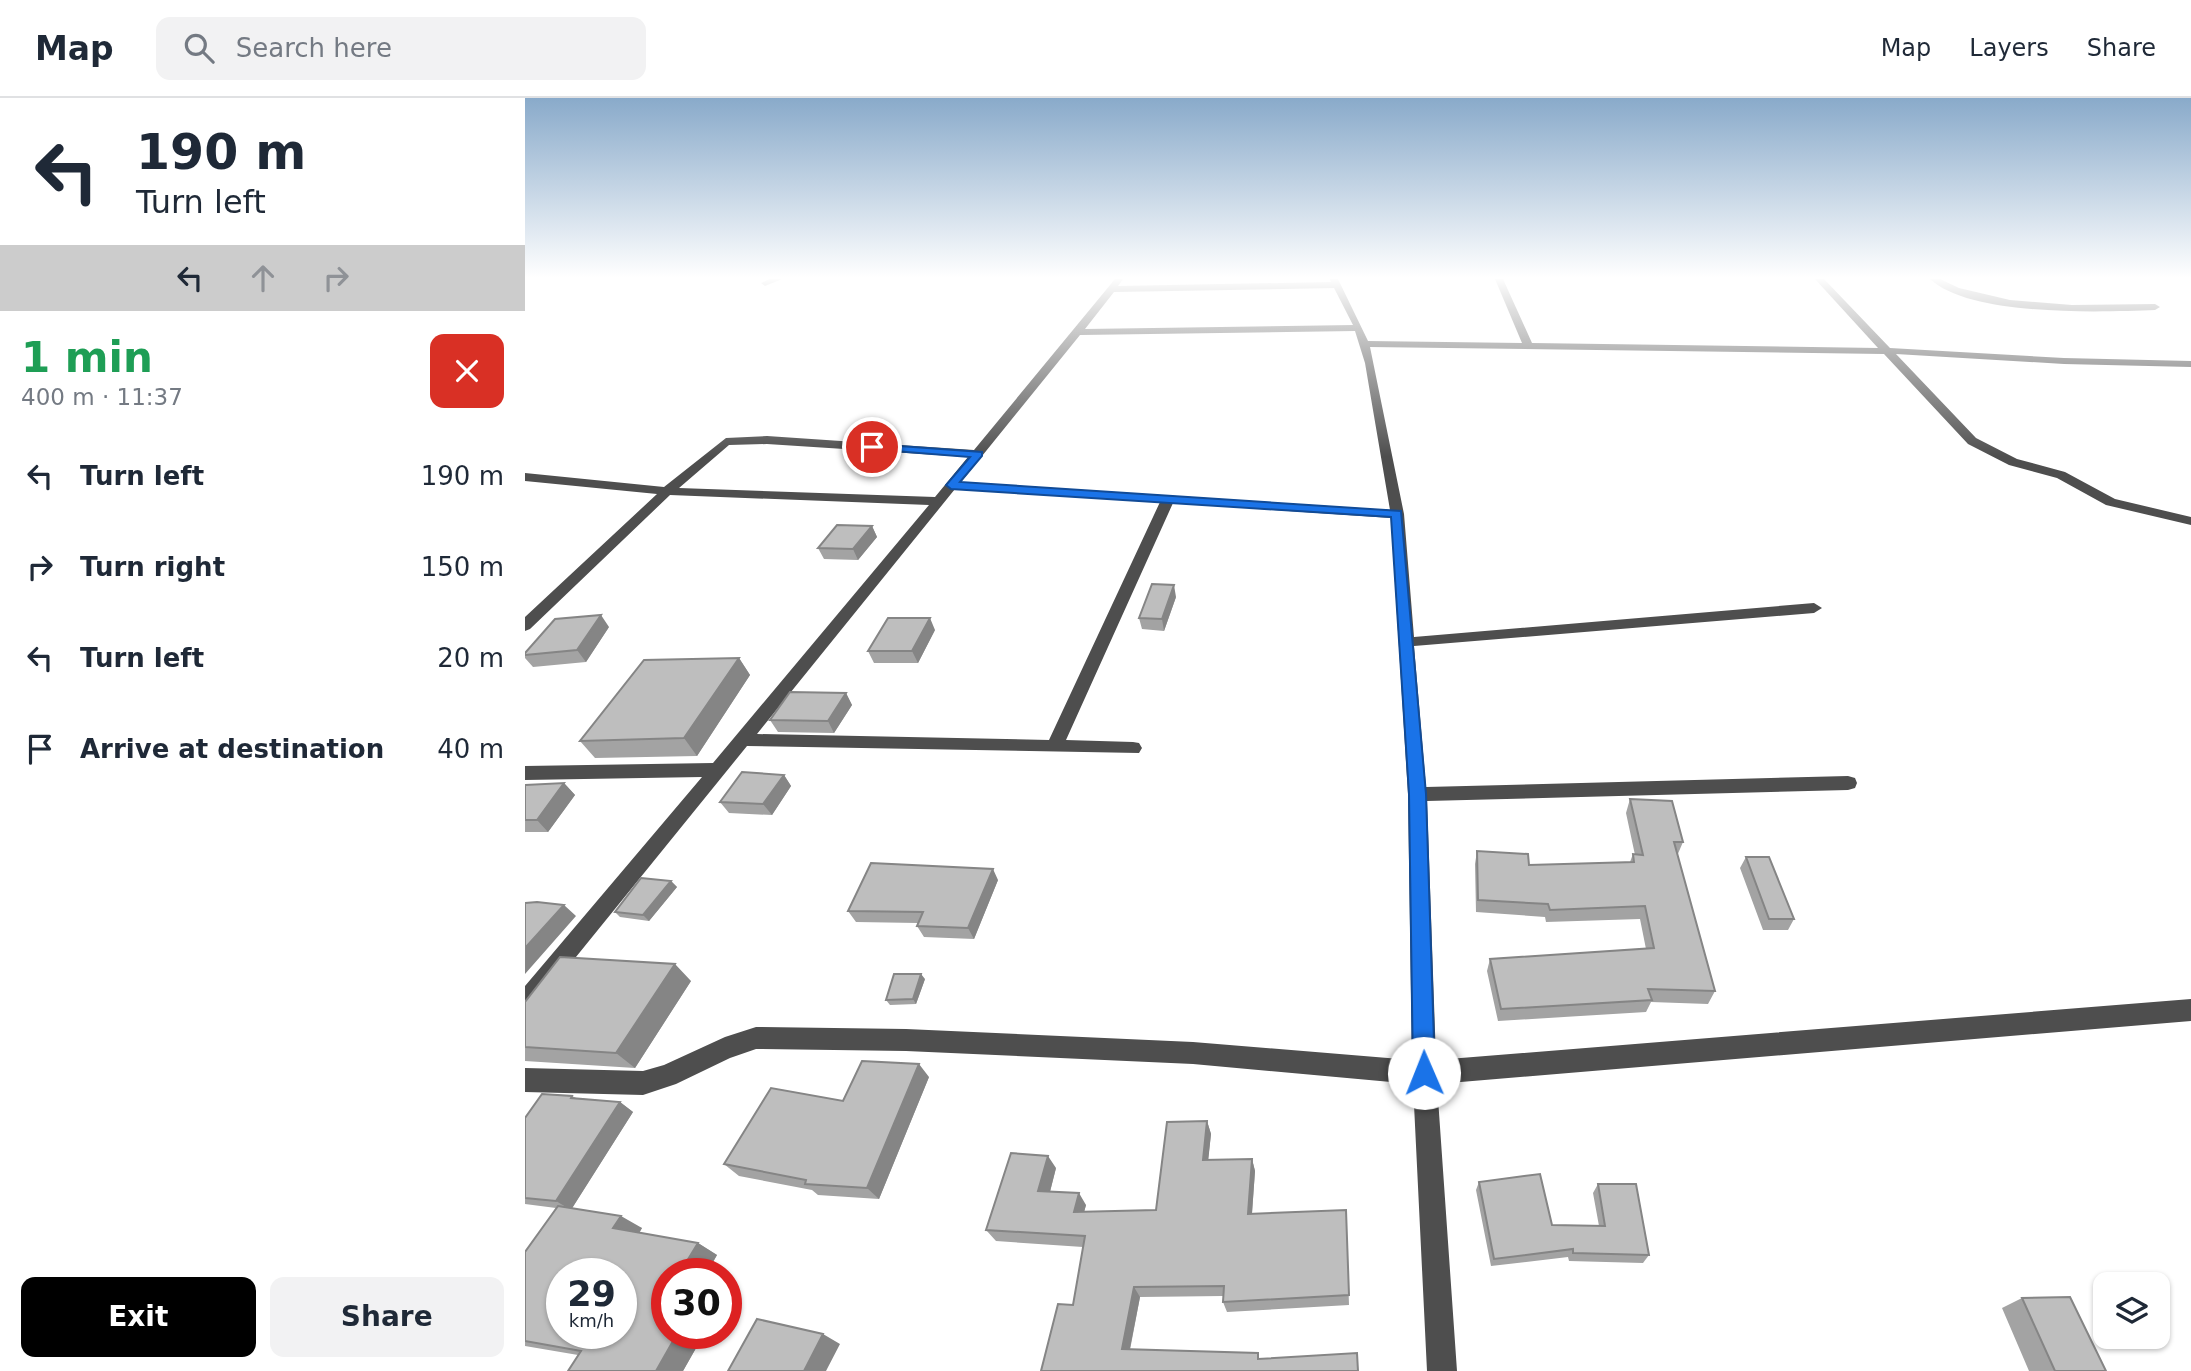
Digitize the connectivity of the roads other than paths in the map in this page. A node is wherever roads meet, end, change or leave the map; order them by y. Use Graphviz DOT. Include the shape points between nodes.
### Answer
graph roads {
  1 [pos="1072,338"];
  2 [pos="1362,338"];
  3 [pos="1402,338"];
  4 [pos="1526,338"];
  5 [pos="1876,338"];
  6 [pos="1529,346"];
  7 [pos="1888,351"];
  8 [pos="2191,364"];
  9 [pos="978,454"];
  10 [pos="525,477"];
  11 [pos="951,485"];
  12 [pos="667,491"];
  13 [pos="1168,499"];
  14 [pos="938,501"];
  15 [pos="1397,514"];
  16 [pos="2191,521"];
  17 [pos="1814,608"];
  18 [pos="525,626"];
  19 [pos="1408,642"];
  20 [pos="744,740"];
  21 [pos="1055,746"];
  22 [pos="1133,748"];
  23 [pos="720,770"];
  24 [pos="525,773"];
  25 [pos="1848,783"];
  26 [pos="1417,794"];
  27 [pos="525,1003"];
  28 [pos="2191,1010"];
  29 [pos="1424,1073"];
  30 [pos="525,1080"];
  31 [pos="1442,1371"];
  1 -- 9 [label="street"];
  2 -- 15 [label="street"];
  3 -- 6 [label="street"];
  4 -- 6 [label="street"];
  5 -- 7 [label="street"];
  6 -- 7 [label="street"];
  7 -- 8 [label="street"];
  7 -- 16 [label="street" via="1972,441 1985,449 2061,475 2126,508"];
  9 -- 11 [label="street"];
  9 -- 12 [label="street" via="767,440 726,442"];
  10 -- 12 [label="street"];
  11 -- 13 [label="street"];
  11 -- 14 [label="street"];
  12 -- 14 [label="street"];
  12 -- 18 [label="street"];
  13 -- 15 [label="street"];
  13 -- 21 [label="street"];
  14 -- 20 [label="street"];
  15 -- 19 [label="street"];
  17 -- 19 [label="street"];
  19 -- 26 [label="street"];
  20 -- 21 [label="street"];
  20 -- 23 [label="street"];
  21 -- 22 [label="street"];
  23 -- 24 [label="street"];
  23 -- 27 [label="street"];
  25 -- 26 [label="street"];
  26 -- 29 [label="street"];
  28 -- 29 [label="street"];
  29 -- 30 [label="street" via="1193,1053 756,1038 643,1083"];
  29 -- 31 [label="street"];
}
